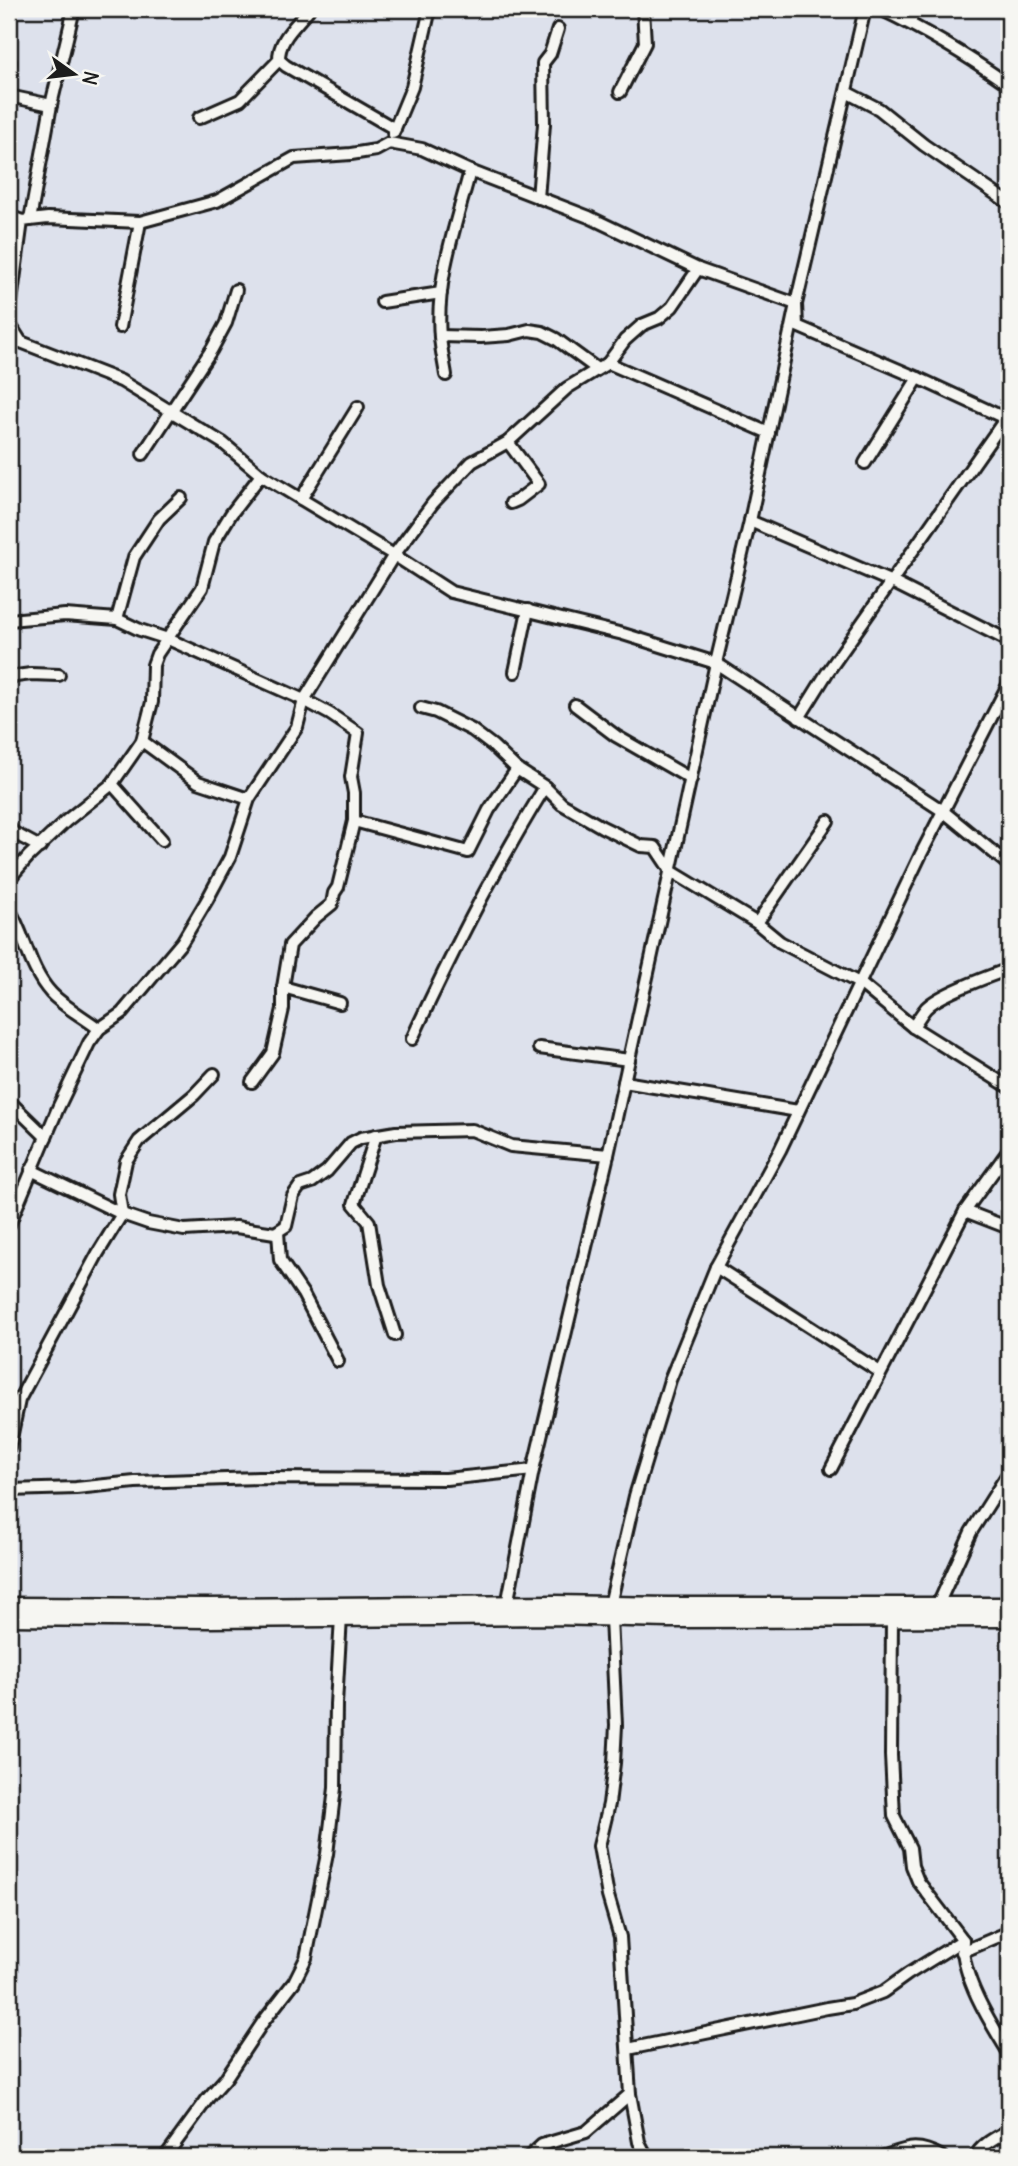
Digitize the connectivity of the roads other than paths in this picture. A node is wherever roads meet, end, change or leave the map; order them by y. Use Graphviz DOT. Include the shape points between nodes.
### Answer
graph roads {
  1 [pos="74,9"];
  2 [pos="309,9"];
  3 [pos="430,9"];
  4 [pos="643,9"];
  5 [pos="865,9"];
  6 [pos="880,9"];
  7 [pos="914,9"];
  8 [pos="910,23"];
  9 [pos="558,29"];
  10 [pos="279,60"];
  11 [pos="1009,85"];
  12 [pos="620,92"];
  13 [pos="846,92"];
  14 [pos="9,96"];
  15 [pos="51,105"];
  16 [pos="199,118"];
  17 [pos="395,130"];
  18 [pos="389,143"];
  19 [pos="470,171"];
  20 [pos="538,198"];
  21 [pos="1009,203"];
  22 [pos="9,216"];
  23 [pos="26,220"];
  24 [pos="140,222"];
  25 [pos="698,269"];
  26 [pos="236,290"];
  27 [pos="441,293"];
  28 [pos="382,302"];
  29 [pos="796,304"];
  30 [pos="9,317"];
  31 [pos="9,323"];
  32 [pos="120,327"];
  33 [pos="440,336"];
  34 [pos="15,341"];
  35 [pos="608,363"];
  36 [pos="597,369"];
  37 [pos="446,375"];
  38 [pos="918,378"];
  39 [pos="358,407"];
  40 [pos="170,410"];
  41 [pos="1008,418"];
  42 [pos="769,433"];
  43 [pos="508,442"];
  44 [pos="143,454"];
  45 [pos="865,463"];
  46 [pos="261,475"];
  47 [pos="181,498"];
  48 [pos="301,499"];
  49 [pos="512,503"];
  50 [pos="750,521"];
  51 [pos="394,555"];
  52 [pos="891,582"];
  53 [pos="528,610"];
  54 [pos="117,619"];
  55 [pos="9,620"];
  56 [pos="168,639"];
  57 [pos="1009,641"];
  58 [pos="716,663"];
  59 [pos="515,672"];
  60 [pos="59,675"];
  61 [pos="9,677"];
  62 [pos="1009,684"];
  63 [pos="304,699"];
  64 [pos="999,703"];
  65 [pos="575,705"];
  66 [pos="421,708"];
  67 [pos="1009,711"];
  68 [pos="799,718"];
  69 [pos="142,741"];
  70 [pos="517,769"];
  71 [pos="691,779"];
  72 [pos="112,784"];
  73 [pos="545,787"];
  74 [pos="249,799"];
  75 [pos="943,811"];
  76 [pos="354,821"];
  77 [pos="828,821"];
  78 [pos="9,828"];
  79 [pos="162,840"];
  80 [pos="40,847"];
  81 [pos="1009,865"];
  82 [pos="671,871"];
  83 [pos="9,879"];
  84 [pos="9,909"];
  85 [pos="757,923"];
  86 [pos="1009,969"];
  87 [pos="861,984"];
  88 [pos="283,987"];
  89 [pos="340,1003"];
  90 [pos="913,1027"];
  91 [pos="99,1029"];
  92 [pos="412,1039"];
  93 [pos="539,1048"];
  94 [pos="629,1060"];
  95 [pos="214,1074"];
  96 [pos="252,1082"];
  97 [pos="624,1082"];
  98 [pos="1009,1087"];
  99 [pos="9,1101"];
  100 [pos="798,1111"];
  101 [pos="376,1135"];
  102 [pos="46,1137"];
  103 [pos="1009,1150"];
  104 [pos="608,1155"];
  105 [pos="31,1170"];
  106 [pos="965,1211"];
  107 [pos="122,1214"];
  108 [pos="9,1226"];
  109 [pos="1009,1228"];
  110 [pos="278,1232"];
  111 [pos="716,1267"];
  112 [pos="395,1335"];
  113 [pos="338,1361"];
  114 [pos="880,1372"];
  115 [pos="9,1448"];
  116 [pos="831,1469"];
  117 [pos="533,1470"];
  118 [pos="1009,1472"];
  119 [pos="9,1490"];
  120 [pos="507,1605"];
  121 [pos="9,1606"];
  122 [pos="937,1606"];
  123 [pos="1009,1606"];
  124 [pos="611,1611"];
  125 [pos="668,1613"];
  126 [pos="9,1617"];
  127 [pos="341,1617"];
  128 [pos="892,1618"];
  129 [pos="1009,1618"];
  130 [pos="1009,1932"];
  131 [pos="962,1946"];
  132 [pos="628,2049"];
  133 [pos="1009,2053"];
  134 [pos="630,2094"];
  135 [pos="1009,2130"];
  136 [pos="164,2157"];
  137 [pos="529,2157"];
  138 [pos="648,2157"];
  139 [pos="883,2157"];
  140 [pos="942,2157"];
  141 [pos="975,2157"];
  1 -- 15 [label="street"];
  2 -- 10 [label="street" via="281,43"];
  3 -- 17 [label="street" via="412,87"];
  4 -- 12 [label="street" via="645,43"];
  5 -- 13 [label="street"];
  6 -- 8 [label="street"];
  7 -- 8 [label="street"];
  8 -- 11 [label="street"];
  9 -- 20 [label="street" via="543,63"];
  10 -- 16 [label="street" via="240,100"];
  10 -- 17 [label="street"];
  13 -- 21 [label="street" via="878,109"];
  13 -- 29 [label="street"];
  14 -- 15 [label="street"];
  15 -- 23 [label="street"];
  17 -- 18 [label="street"];
  18 -- 19 [label="street" via="422,149"];
  18 -- 24 [label="street" via="351,154 294,158 217,201"];
  19 -- 20 [label="street"];
  19 -- 27 [label="street"];
  20 -- 25 [label="street"];
  22 -- 23 [label="street"];
  23 -- 24 [label="street"];
  23 -- 30 [label="street"];
  24 -- 32 [label="street"];
  25 -- 29 [label="street"];
  25 -- 35 [label="street" via="672,307 642,325"];
  26 -- 40 [label="street" via="212,349"];
  27 -- 28 [label="street"];
  27 -- 33 [label="street"];
  29 -- 38 [label="street" via="797,326"];
  29 -- 42 [label="street"];
  31 -- 34 [label="street"];
  33 -- 36 [label="street" via="542,332"];
  33 -- 37 [label="street"];
  34 -- 40 [label="street" via="121,382"];
  35 -- 36 [label="street"];
  35 -- 42 [label="street"];
  36 -- 43 [label="street" via="567,388"];
  38 -- 41 [label="street"];
  38 -- 45 [label="street"];
  39 -- 48 [label="street"];
  40 -- 44 [label="street"];
  40 -- 46 [label="street" via="223,443"];
  41 -- 52 [label="street"];
  42 -- 50 [label="street"];
  43 -- 49 [label="street" via="540,484"];
  43 -- 51 [label="street" via="472,462 433,503"];
  46 -- 48 [label="street"];
  46 -- 56 [label="street" via="214,542 202,588"];
  47 -- 54 [label="street" via="159,519 134,557"];
  48 -- 51 [label="street"];
  50 -- 52 [label="street"];
  50 -- 58 [label="street"];
  51 -- 53 [label="street" via="452,592"];
  51 -- 63 [label="street"];
  52 -- 57 [label="street"];
  52 -- 68 [label="street"];
  53 -- 58 [label="street"];
  53 -- 59 [label="street"];
  54 -- 55 [label="street" via="65,615"];
  54 -- 56 [label="street"];
  56 -- 63 [label="street"];
  56 -- 69 [label="street" via="153,665 152,702"];
  58 -- 68 [label="street"];
  58 -- 71 [label="street"];
  60 -- 61 [label="street"];
  62 -- 64 [label="street"];
  63 -- 74 [label="street" via="297,727"];
  63 -- 76 [label="street" via="358,733 351,776"];
  64 -- 67 [label="street"];
  64 -- 75 [label="street"];
  65 -- 71 [label="street" via="615,736"];
  66 -- 70 [label="street" via="472,730"];
  68 -- 75 [label="street"];
  69 -- 72 [label="street"];
  69 -- 74 [label="street" via="198,782"];
  70 -- 73 [label="street"];
  70 -- 76 [label="street" via="468,852"];
  71 -- 82 [label="street"];
  72 -- 79 [label="street"];
  72 -- 80 [label="street"];
  73 -- 82 [label="street" via="562,804 602,827 641,846 655,847"];
  73 -- 92 [label="street" via="510,844"];
  74 -- 91 [label="street" via="230,857 182,942 122,1013"];
  75 -- 81 [label="street"];
  75 -- 87 [label="street"];
  76 -- 88 [label="street" via="332,904 290,945"];
  77 -- 85 [label="street"];
  78 -- 80 [label="street"];
  80 -- 83 [label="street"];
  82 -- 85 [label="street"];
  82 -- 94 [label="street"];
  84 -- 91 [label="street" via="50,992"];
  85 -- 87 [label="street" via="780,942"];
  86 -- 90 [label="street" via="932,1003"];
  87 -- 90 [label="street"];
  87 -- 100 [label="street"];
  88 -- 89 [label="street"];
  88 -- 96 [label="street" via="284,1009 273,1053"];
  90 -- 98 [label="street"];
  91 -- 102 [label="street"];
  93 -- 94 [label="street"];
  94 -- 97 [label="street"];
  95 -- 107 [label="street" via="132,1150 119,1194"];
  97 -- 100 [label="street"];
  97 -- 104 [label="street"];
  99 -- 102 [label="street"];
  100 -- 111 [label="street"];
  101 -- 104 [label="street" via="472,1130 511,1146"];
  101 -- 110 [label="street" via="351,1143 327,1171 300,1186 286,1226"];
  101 -- 112 [label="street" via="354,1205 369,1222 379,1285"];
  102 -- 105 [label="street"];
  103 -- 106 [label="street"];
  104 -- 117 [label="street"];
  105 -- 107 [label="street"];
  105 -- 108 [label="street"];
  106 -- 109 [label="street"];
  106 -- 114 [label="street"];
  107 -- 110 [label="street" via="184,1230 236,1227"];
  107 -- 115 [label="street" via="19,1400"];
  110 -- 113 [label="street" via="280,1260"];
  111 -- 114 [label="street"];
  111 -- 124 [label="street" via="670,1380 635,1496"];
  114 -- 116 [label="street"];
  117 -- 119 [label="street" via="446,1479 258,1478"];
  117 -- 120 [label="street"];
  118 -- 122 [label="street" via="971,1532"];
  120 -- 121 [label="street"];
  120 -- 124 [label="street"];
  122 -- 123 [label="street"];
  122 -- 125 [label="street"];
  124 -- 125 [label="street"];
  124 -- 127 [label="street" via="554,1616"];
  124 -- 132 [label="street" via="615,1750 599,1846 620,1937"];
  125 -- 128 [label="street"];
  126 -- 127 [label="street"];
  127 -- 136 [label="street" via="335,1788 306,1958 225,2079"];
  128 -- 129 [label="street"];
  128 -- 131 [label="street" via="894,1816 910,1848 918,1881"];
  130 -- 131 [label="street"];
  131 -- 132 [label="street" via="883,1992 852,2004"];
  131 -- 133 [label="street" via="981,2008"];
  132 -- 134 [label="street"];
  134 -- 137 [label="street" via="586,2132 542,2145"];
  134 -- 138 [label="street" via="639,2142"];
  135 -- 141 [label="street"];
  139 -- 140 [label="street" via="922,2148"];
}
